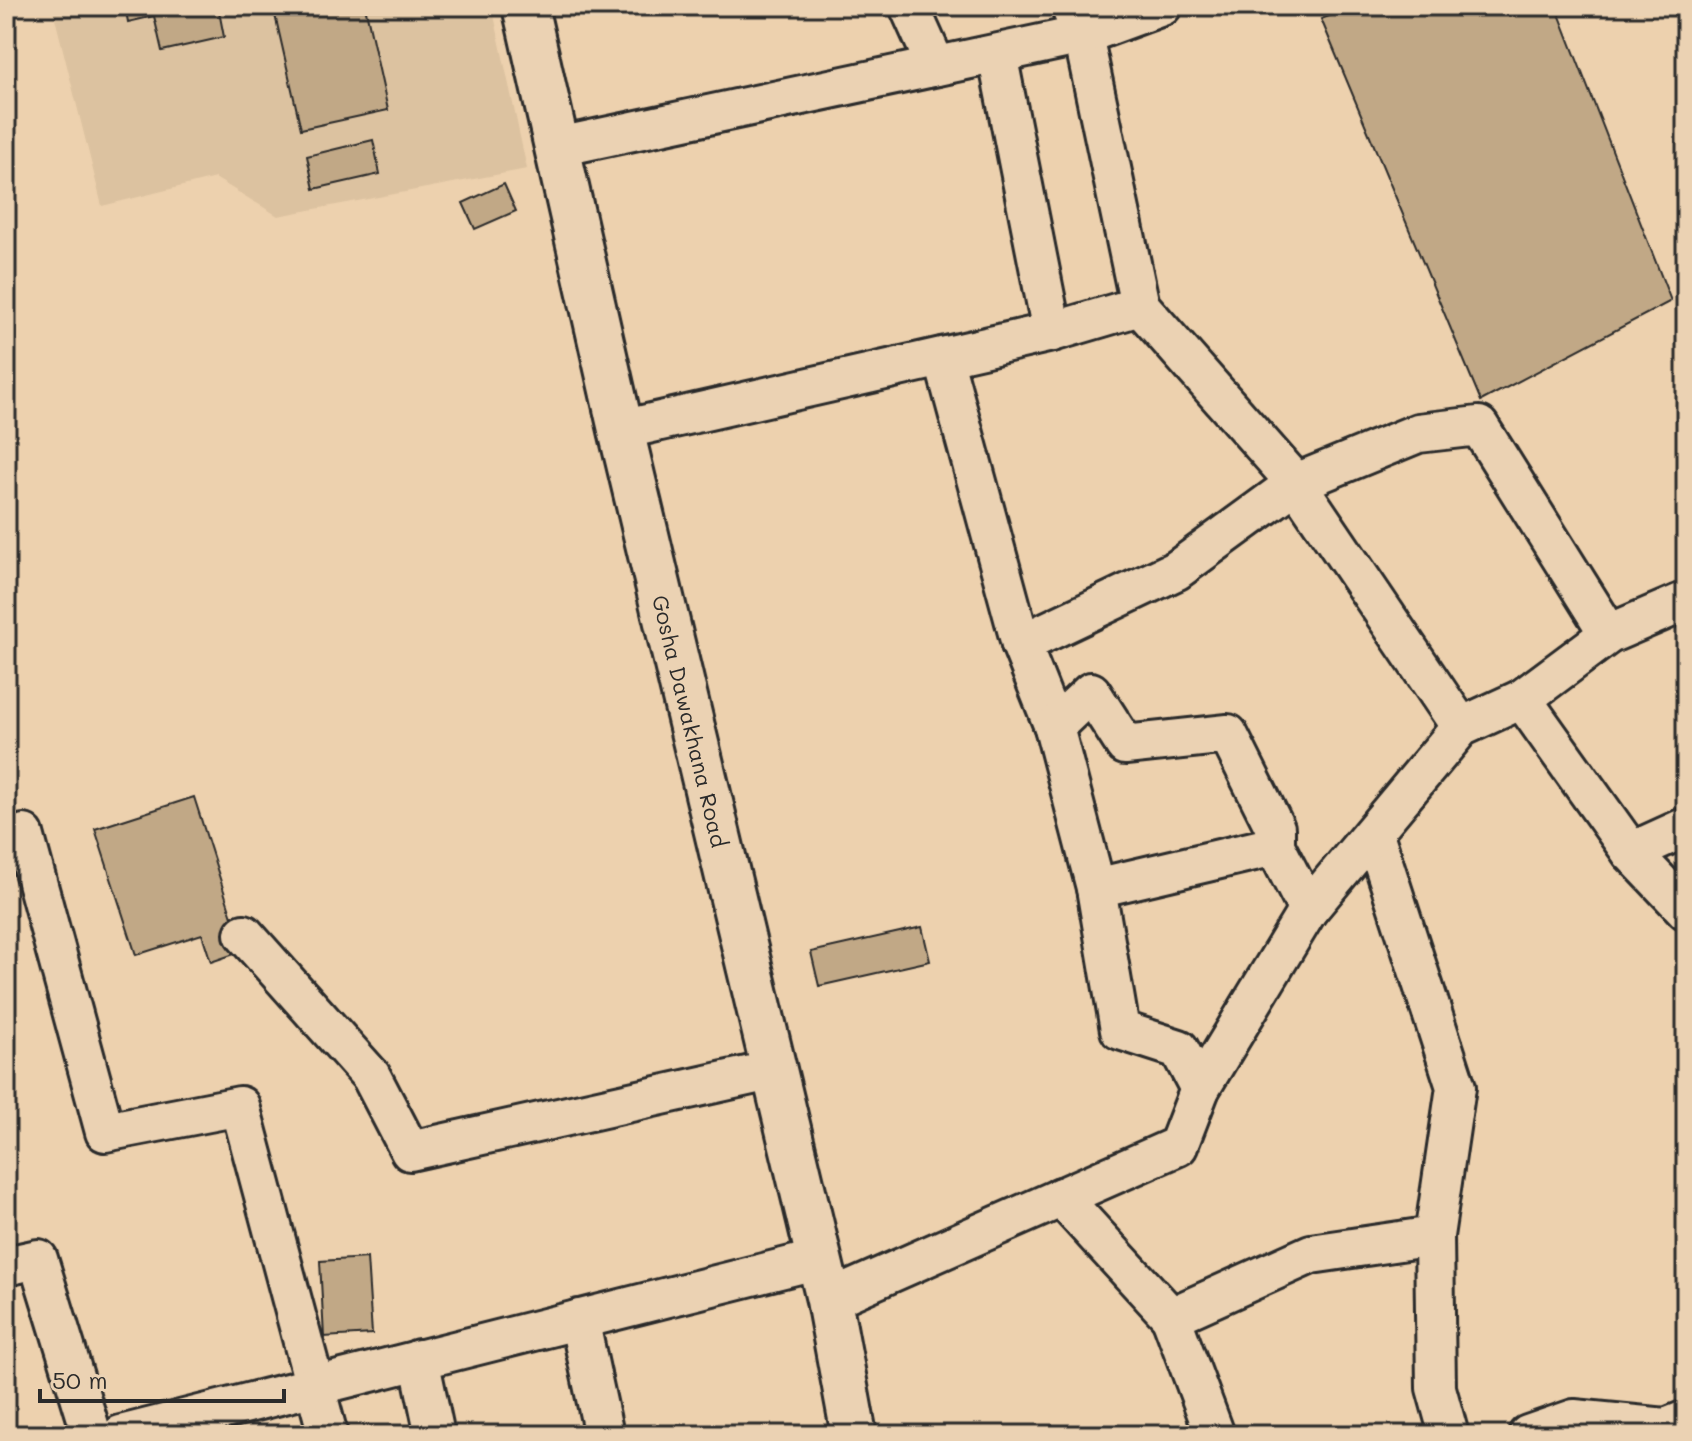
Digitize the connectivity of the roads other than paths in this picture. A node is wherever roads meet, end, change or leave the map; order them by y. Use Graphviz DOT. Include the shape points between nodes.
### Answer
graph roads {
  1 [pos="525,6"];
  2 [pos="909,6"];
  3 [pos="1162,6"];
  4 [pos="1077,20"];
  5 [pos="997,54"];
  6 [pos="936,66"];
  7 [pos="558,147"];
  8 [pos="1140,306"];
  9 [pos="1052,332"];
  10 [pos="943,357"];
  11 [pos="621,430"];
  12 [pos="1296,483"];
  13 [pos="1686,601"];
  14 [pos="1609,634"];
  15 [pos="1021,644"];
  16 [pos="1522,699"];
  17 [pos="1054,727"];
  18 [pos="1461,727"];
  19 [pos="1686,827"];
  20 [pos="24,834"];
  21 [pos="1374,834"];
  22 [pos="1275,846"];
  23 [pos="1631,852"];
  24 [pos="1096,888"];
  25 [pos="1308,910"];
  26 [pos="1686,910"];
  27 [pos="244,934"];
  28 [pos="774,1070"];
  29 [pos="1200,1089"];
  30 [pos="1061,1197"];
  31 [pos="1434,1236"];
  32 [pos="819,1259"];
  33 [pos="6,1266"];
  34 [pos="829,1300"];
  35 [pos="1171,1317"];
  36 [pos="579,1319"];
  37 [pos="419,1359"];
  38 [pos="318,1386"];
  39 [pos="1672,1427"];
  40 [pos="92,1435"];
  41 [pos="121,1435"];
  42 [pos="328,1435"];
  43 [pos="435,1435"];
  44 [pos="604,1435"];
  45 [pos="854,1435"];
  46 [pos="1215,1435"];
  47 [pos="1449,1435"];
  48 [pos="1528,1435"];
  1 -- 7 [label="street, Gosha Dawakhana Road"];
  2 -- 6 [label="street"];
  3 -- 4 [label="street"];
  4 -- 5 [label="street"];
  4 -- 8 [label="street"];
  5 -- 6 [label="street"];
  5 -- 9 [label="street"];
  6 -- 7 [label="street"];
  7 -- 11 [label="street, Gosha Dawakhana Road"];
  8 -- 9 [label="street"];
  8 -- 12 [label="street"];
  9 -- 10 [label="street"];
  10 -- 11 [label="street"];
  10 -- 15 [label="street"];
  11 -- 28 [label="street, Gosha Dawakhana Road"];
  12 -- 14 [label="street" via="1418,433 1479,426"];
  12 -- 15 [label="street" via="1177,570"];
  12 -- 18 [label="street"];
  13 -- 14 [label="street"];
  14 -- 16 [label="street"];
  15 -- 17 [label="street"];
  16 -- 18 [label="street"];
  16 -- 23 [label="street"];
  17 -- 22 [label="street" via="1091,692 1125,745 1228,734 1275,828"];
  17 -- 24 [label="street"];
  18 -- 21 [label="street"];
  19 -- 23 [label="street"];
  20 -- 38 [label="street" via="105,1132 240,1106"];
  21 -- 25 [label="street"];
  21 -- 31 [label="street" via="1456,1087"];
  22 -- 24 [label="street"];
  22 -- 25 [label="street"];
  23 -- 26 [label="street"];
  24 -- 29 [label="street" via="1120,1030 1179,1049"];
  25 -- 29 [label="street"];
  27 -- 28 [label="street" via="371,1076 410,1151"];
  28 -- 32 [label="street, Gosha Dawakhana Road"];
  29 -- 30 [label="street" via="1178,1146"];
  30 -- 34 [label="street"];
  30 -- 35 [label="street"];
  31 -- 35 [label="street" via="1311,1254"];
  31 -- 47 [label="street" via="1436,1388"];
  32 -- 34 [label="street, Gosha Dawakhana Road"];
  32 -- 36 [label="street"];
  33 -- 40 [label="street" via="38,1259"];
  34 -- 45 [label="street, Gosha Dawakhana Road"];
  35 -- 46 [label="street"];
  36 -- 37 [label="street"];
  36 -- 44 [label="street"];
  37 -- 38 [label="street"];
  37 -- 43 [label="street"];
  38 -- 41 [label="street"];
  38 -- 42 [label="street"];
  39 -- 48 [label="street" via="1574,1419"];
}
